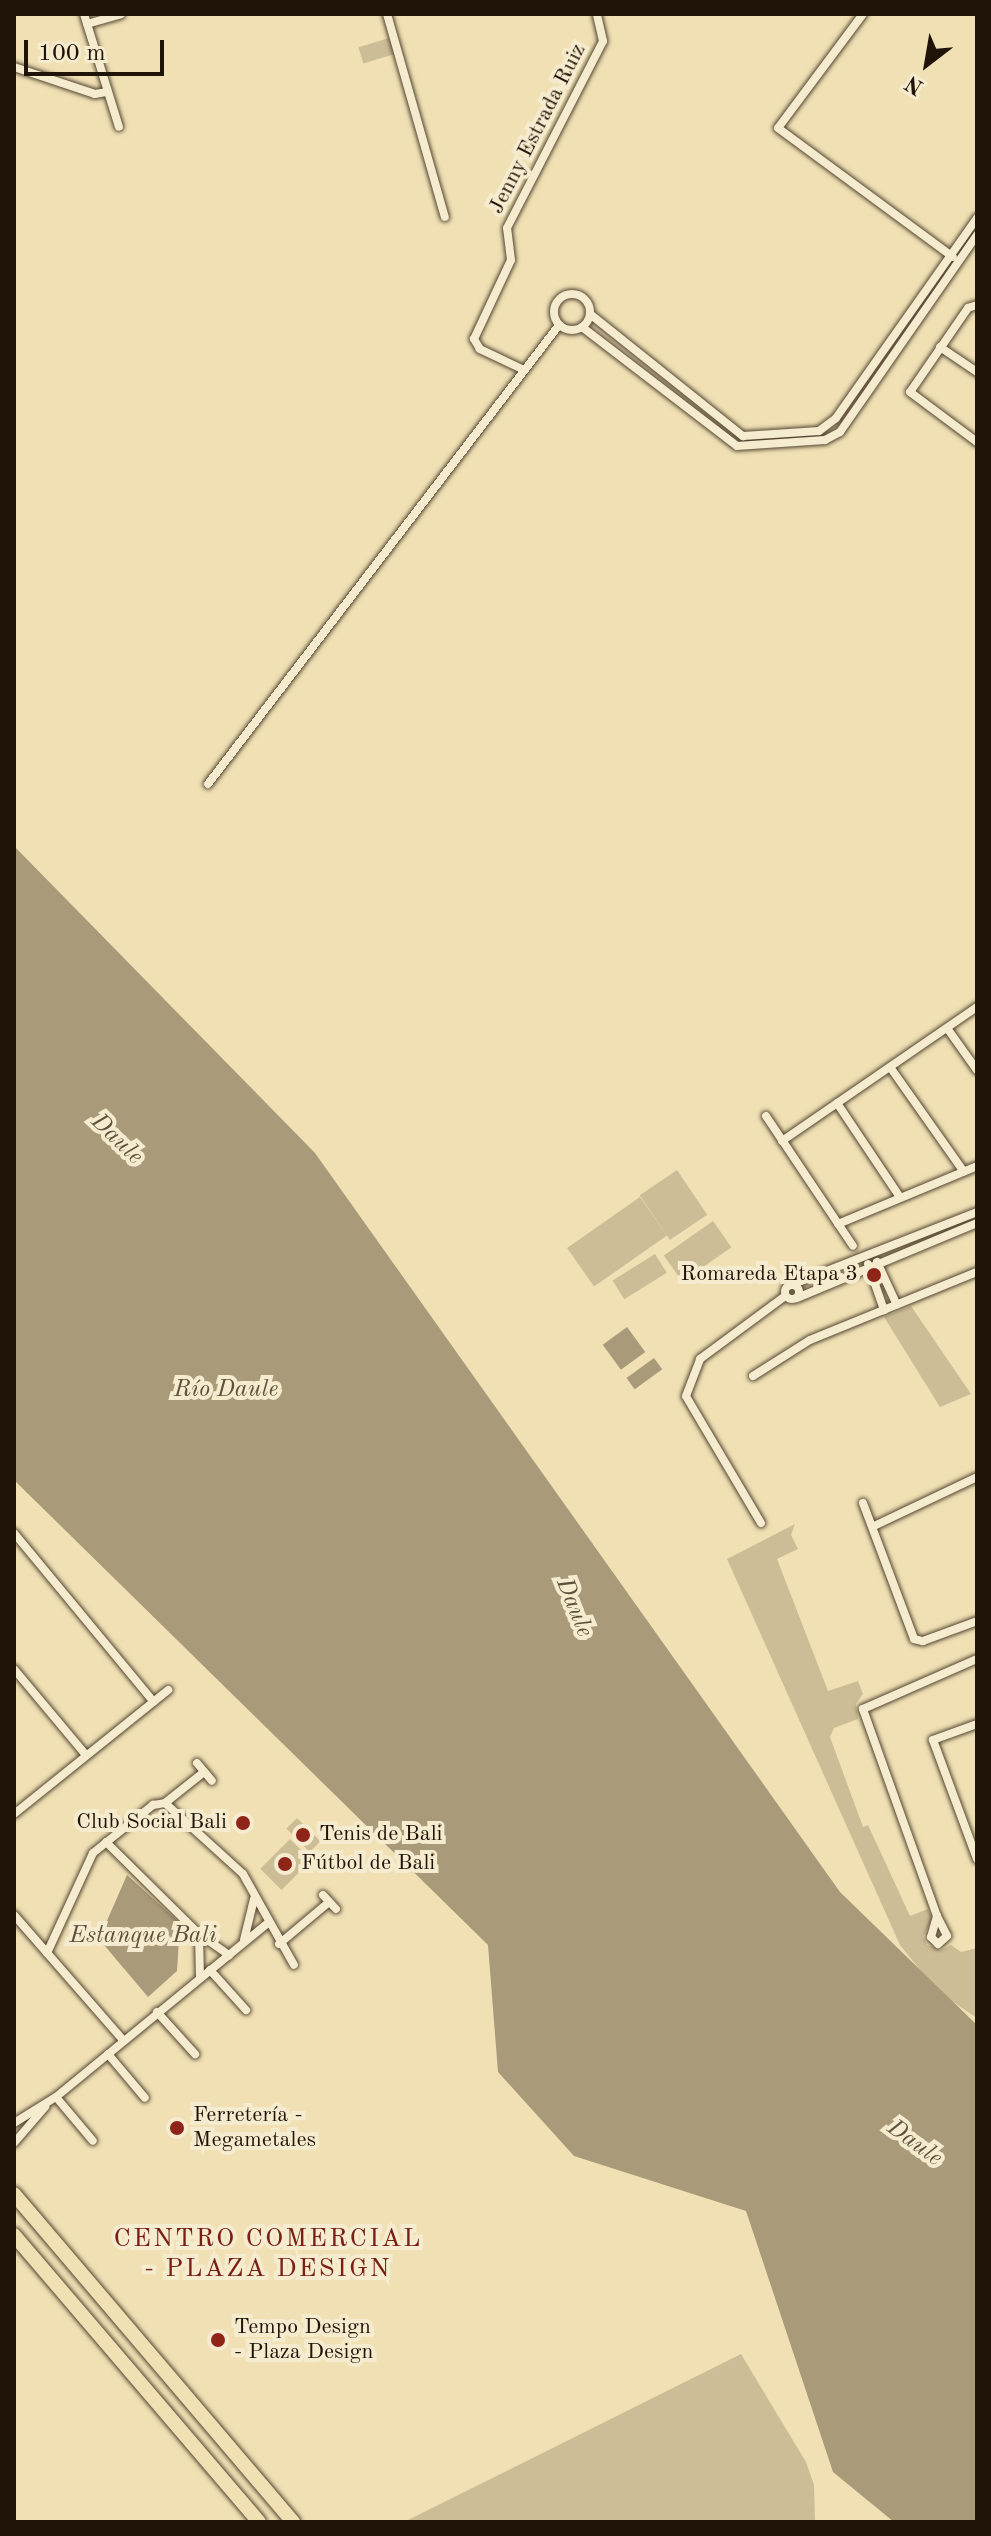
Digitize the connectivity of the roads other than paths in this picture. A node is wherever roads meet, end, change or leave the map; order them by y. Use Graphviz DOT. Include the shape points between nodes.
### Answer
graph roads {
  1 [pos="121,14"];
  2 [pos="387,14"];
  3 [pos="597,14"];
  4 [pos="863,14"];
  5 [pos="86,19"];
  6 [pos="14,67"];
  7 [pos="106,92"];
  8 [pos="119,127"];
  9 [pos="445,217"];
  10 [pos="977,218"];
  11 [pos="977,235"];
  12 [pos="950,255"];
  13 [pos="959,261"];
  14 [pos="977,305"];
  15 [pos="590,314"];
  16 [pos="559,325"];
  17 [pos="582,327"];
  18 [pos="940,347"];
  19 [pos="522,369"];
  20 [pos="977,372"];
  21 [pos="977,442"];
  22 [pos="208,784"];
  23 [pos="977,1007"];
  24 [pos="947,1028"];
  25 [pos="890,1067"];
  26 [pos="977,1070"];
  27 [pos="837,1103"];
  28 [pos="766,1116"];
  29 [pos="782,1141"];
  30 [pos="977,1166"];
  31 [pos="964,1172"];
  32 [pos="900,1197"];
  33 [pos="977,1212"];
  34 [pos="977,1223"];
  35 [pos="838,1224"];
  36 [pos="853,1246"];
  37 [pos="869,1255"];
  38 [pos="879,1263"];
  39 [pos="867,1268"];
  40 [pos="977,1272"];
  41 [pos="791,1285"];
  42 [pos="785,1296"];
  43 [pos="797,1298"];
  44 [pos="897,1305"];
  45 [pos="884,1310"];
  46 [pos="753,1376"];
  47 [pos="977,1477"];
  48 [pos="863,1503"];
  49 [pos="761,1523"];
  50 [pos="874,1526"];
  51 [pos="14,1533"];
  52 [pos="977,1621"];
  53 [pos="977,1659"];
  54 [pos="14,1669"];
  55 [pos="168,1690"];
  56 [pos="154,1702"];
  57 [pos="977,1724"];
  58 [pos="86,1755"];
  59 [pos="197,1763"];
  60 [pos="204,1772"];
  61 [pos="212,1781"];
  62 [pos="165,1803"];
  63 [pos="15,1810"];
  64 [pos="106,1842"];
  65 [pos="977,1859"];
  66 [pos="254,1899"];
  67 [pos="336,1909"];
  68 [pos="14,1915"];
  69 [pos="937,1916"];
  70 [pos="269,1922"];
  71 [pos="199,1934"];
  72 [pos="244,1940"];
  73 [pos="279,1944"];
  74 [pos="47,1953"];
  75 [pos="229,1955"];
  76 [pos="294,1965"];
  77 [pos="210,1970"];
  78 [pos="200,1978"];
  79 [pos="246,2010"];
  80 [pos="157,2012"];
  81 [pos="124,2041"];
  82 [pos="108,2054"];
  83 [pos="195,2054"];
  84 [pos="145,2098"];
  85 [pos="52,2100"];
  86 [pos="14,2123"];
  87 [pos="93,2141"];
  88 [pos="14,2143"];
  89 [pos="14,2194"];
  90 [pos="14,2235"];
  91 [pos="259,2522"];
  92 [pos="293,2522"];
  1 -- 5 [label="street"];
  2 -- 9 [label="street"];
  3 -- 19 [label="street, Jenny Estrada Ruiz" via="603,41 507,228 511,260 474,339 480,349"];
  4 -- 12 [label="street" via="778,128"];
  5 -- 7 [label="street"];
  6 -- 7 [label="street" via="95,94"];
  7 -- 8 [label="street"];
  10 -- 12 [label="street"];
  11 -- 13 [label="street"];
  12 -- 13 [label="street"];
  12 -- 15 [label="street" via="836,418 819,431 743,436"];
  13 -- 17 [label="street" via="840,432 825,440 737,446"];
  14 -- 18 [label="street" via="968,308"];
  15 -- 16 [label="street" via="580,295 563,296 553,310"];
  15 -- 17 [label="street"];
  16 -- 17 [label="street"];
  16 -- 19 [label="street"];
  18 -- 20 [label="street"];
  18 -- 21 [label="street" via="911,395"];
  19 -- 22 [label="street"];
  23 -- 24 [label="street"];
  24 -- 25 [label="street"];
  24 -- 26 [label="street"];
  25 -- 27 [label="street"];
  25 -- 31 [label="street"];
  27 -- 29 [label="street"];
  27 -- 32 [label="street"];
  28 -- 29 [label="street"];
  29 -- 35 [label="street"];
  30 -- 31 [label="street"];
  31 -- 32 [label="street"];
  32 -- 35 [label="street"];
  33 -- 37 [label="street"];
  34 -- 38 [label="street"];
  35 -- 36 [label="street"];
  37 -- 38 [label="street"];
  37 -- 39 [label="street"];
  37 -- 41 [label="street"];
  38 -- 39 [label="street"];
  38 -- 44 [label="street"];
  39 -- 43 [label="street"];
  39 -- 45 [label="street"];
  40 -- 44 [label="street"];
  41 -- 42 [label="street"];
  41 -- 43 [label="street" via="799,1290"];
  42 -- 43 [label="street"];
  42 -- 49 [label="street" via="700,1359 686,1396"];
  44 -- 45 [label="street"];
  45 -- 46 [label="street" via="810,1340"];
  47 -- 50 [label="street"];
  48 -- 50 [label="street"];
  50 -- 52 [label="street" via="914,1639 923,1641"];
  51 -- 56 [label="street"];
  53 -- 69 [label="street" via="863,1709"];
  54 -- 58 [label="street"];
  55 -- 56 [label="street"];
  56 -- 58 [label="street"];
  57 -- 65 [label="street" via="933,1740"];
  58 -- 63 [label="street"];
  59 -- 60 [label="street"];
  60 -- 61 [label="street"];
  60 -- 62 [label="street"];
  62 -- 64 [label="street" via="153,1805"];
  62 -- 66 [label="street" via="236,1866"];
  64 -- 71 [label="street"];
  64 -- 74 [label="street" via="90,1858"];
  66 -- 70 [label="street"];
  66 -- 72 [label="street"];
  67 -- 73 [label="street" via="326,1898"];
  68 -- 74 [label="street"];
  70 -- 72 [label="street"];
  70 -- 73 [label="street"];
  71 -- 75 [label="street"];
  71 -- 78 [label="street"];
  72 -- 75 [label="street"];
  73 -- 76 [label="street"];
  74 -- 81 [label="street"];
  75 -- 77 [label="street"];
  77 -- 78 [label="street"];
  77 -- 79 [label="street"];
  78 -- 80 [label="street"];
  80 -- 81 [label="street"];
  80 -- 83 [label="street"];
  81 -- 82 [label="street"];
  82 -- 84 [label="street"];
  82 -- 85 [label="street"];
  85 -- 86 [label="street"];
  85 -- 87 [label="street"];
  85 -- 88 [label="street"];
  89 -- 92 [label="highway"];
  90 -- 91 [label="highway"];
}
